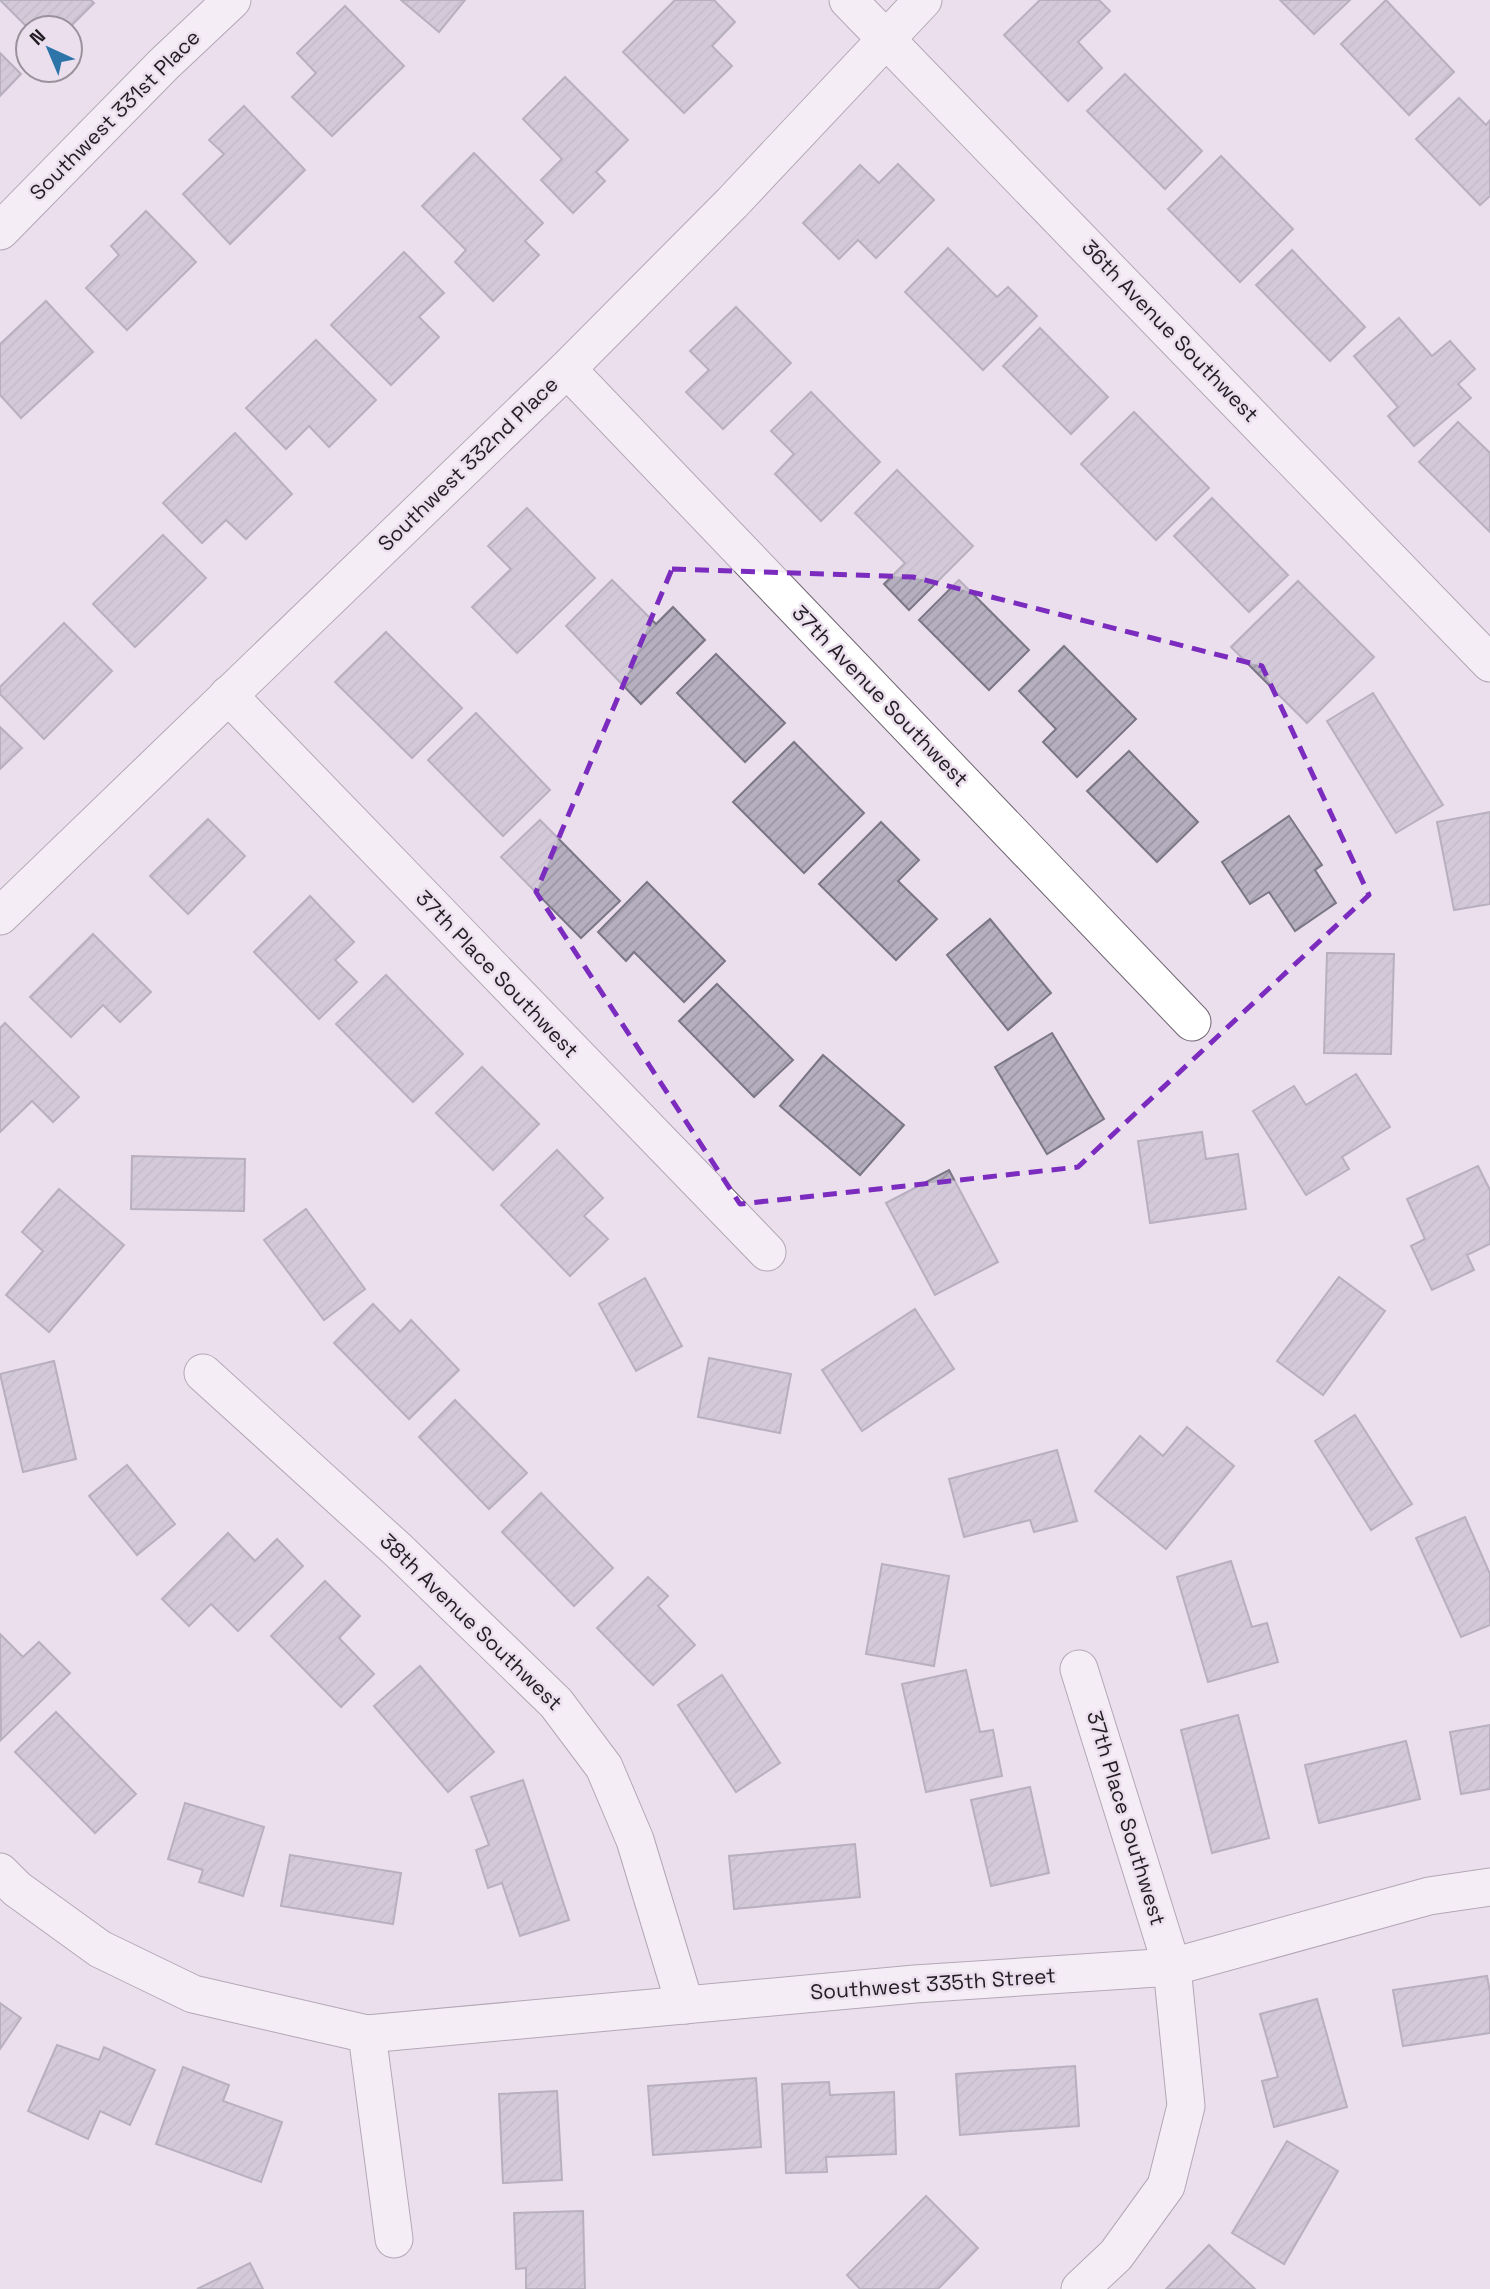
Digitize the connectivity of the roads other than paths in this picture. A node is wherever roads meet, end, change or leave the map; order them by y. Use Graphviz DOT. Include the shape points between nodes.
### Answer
graph roads {
  1 [pos="232,0"];
  2 [pos="848,0"];
  3 [pos="923,0"];
  4 [pos="887,38"];
  5 [pos="0,231"];
  6 [pos="567,369"];
  7 [pos="1490,663"];
  8 [pos="228,695"];
  9 [pos="0,916"];
  10 [pos="1192,1022"];
  11 [pos="766,1252"];
  12 [pos="204,1373"];
  13 [pos="1079,1669"];
  14 [pos="0,1872"];
  15 [pos="1490,1887"];
  16 [pos="1172,1967"];
  17 [pos="685,2005"];
  18 [pos="367,2034"];
  19 [pos="394,2239"];
  20 [pos="1080,2289"];
  1 -- 5 [label="street, Southwest 331st Place"];
  2 -- 4 [label="street, 36th Avenue Southwest"];
  3 -- 4 [label="street, Southwest 332nd Place"];
  4 -- 6 [label="street, Southwest 332nd Place"];
  4 -- 7 [label="street, 36th Avenue Southwest"];
  6 -- 8 [label="street, Southwest 332nd Place"];
  6 -- 10 [label="street, 37th Avenue Southwest"];
  8 -- 9 [label="street, Southwest 332nd Place"];
  8 -- 11 [label="street, 37th Place Southwest"];
  12 -- 17 [label="street, 38th Avenue Southwest" via="398,1550 556,1703 604,1767 635,1840"];
  13 -- 16 [label="street, 37th Place Southwest"];
  14 -- 18 [label="street, Southwest 335th Street" via="100,1949 193,1994"];
  15 -- 16 [label="street, Southwest 335th Street" via="1429,1896"];
  16 -- 17 [label="street, Southwest 335th Street"];
  16 -- 20 [label="street, 37th Place Southwest" via="1186,2106 1166,2186 1116,2255"];
  17 -- 18 [label="street, Southwest 335th Street"];
  18 -- 19 [label="street"];
}
